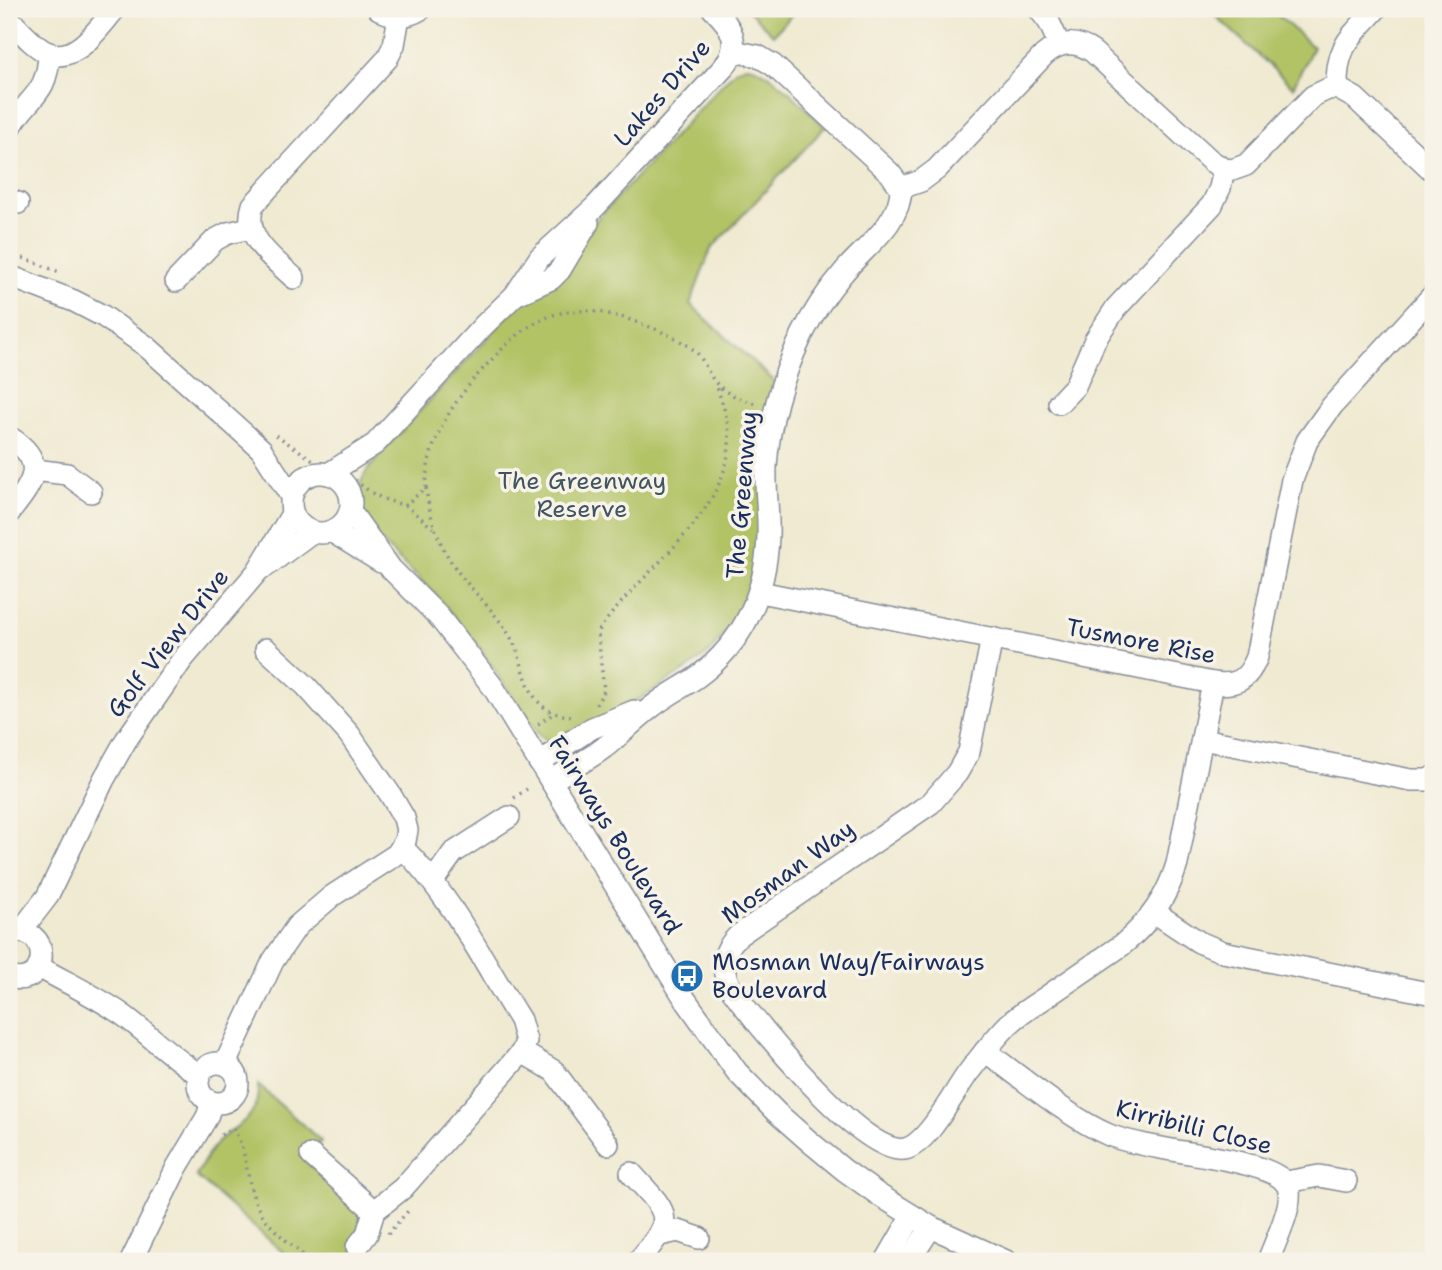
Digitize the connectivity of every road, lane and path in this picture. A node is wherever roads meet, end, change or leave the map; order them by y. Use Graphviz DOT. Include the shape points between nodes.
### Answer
graph roads {
  1 [pos="115,9"];
  2 [pos="421,9"];
  3 [pos="713,9"];
  4 [pos="752,9"];
  5 [pos="1039,9"];
  6 [pos="1376,9"];
  7 [pos="389,13"];
  8 [pos="748,14"];
  9 [pos="9,19"];
  10 [pos="1059,44"];
  11 [pos="733,51"];
  12 [pos="48,53"];
  13 [pos="1338,88"];
  14 [pos="9,130"];
  15 [pos="1224,169"];
  16 [pos="1433,171"];
  17 [pos="901,188"];
  18 [pos="250,228"];
  19 [pos="20,257"];
  20 [pos="9,276"];
  21 [pos="70,276"];
  22 [pos="294,278"];
  23 [pos="176,281"];
  24 [pos="1433,295"];
  25 [pos="717,385"];
  26 [pos="1059,403"];
  27 [pos="774,411"];
  28 [pos="270,429"];
  29 [pos="9,437"];
  30 [pos="261,449"];
  31 [pos="34,470"];
  32 [pos="339,483"];
  33 [pos="426,488"];
  34 [pos="91,492"];
  35 [pos="292,505"];
  36 [pos="405,505"];
  37 [pos="9,513"];
  38 [pos="435,530"];
  39 [pos="322,532"];
  40 [pos="391,569"];
  41 [pos="257,572"];
  42 [pos="760,592"];
  43 [pos="992,638"];
  44 [pos="266,649"];
  45 [pos="1213,682"];
  46 [pos="670,693"];
  47 [pos="591,709"];
  48 [pos="583,713"];
  49 [pos="1202,739"];
  50 [pos="539,762"];
  51 [pos="1433,777"];
  52 [pos="551,781"];
  53 [pos="509,817"];
  54 [pos="402,847"];
  55 [pos="433,881"];
  56 [pos="1154,912"];
  57 [pos="22,935"];
  58 [pos="39,967"];
  59 [pos="11,981"];
  60 [pos="1433,993"];
  61 [pos="985,1051"];
  62 [pos="522,1052"];
  63 [pos="225,1064"];
  64 [pos="200,1075"];
  65 [pos="212,1102"];
  66 [pos="200,1129"];
  67 [pos="608,1143"];
  68 [pos="311,1155"];
  69 [pos="631,1173"];
  70 [pos="1346,1181"];
  71 [pos="1286,1182"];
  72 [pos="374,1210"];
  73 [pos="409,1210"];
  74 [pos="912,1216"];
  75 [pos="931,1227"];
  76 [pos="660,1235"];
  77 [pos="699,1238"];
  78 [pos="382,1241"];
  79 [pos="357,1247"];
  80 [pos="1270,1256"];
  81 [pos="131,1261"];
  82 [pos="310,1261"];
  83 [pos="638,1261"];
  84 [pos="886,1261"];
  85 [pos="909,1261"];
  86 [pos="1006,1261"];
  1 -- 12 [label="street" via="76,50"];
  2 -- 7 [label="street" via="409,15"];
  3 -- 11 [label="street, Lakes Drive" via="730,28"];
  4 -- 8 [label="path"];
  5 -- 10 [label="street"];
  6 -- 13 [label="street" via="1342,50"];
  7 -- 18 [label="street" via="394,46 387,58 259,197 250,213"];
  9 -- 12 [label="street"];
  10 -- 15 [label="street" via="1077,44 1093,52 1203,155"];
  10 -- 17 [label="street" via="937,169"];
  11 -- 17 [label="street" via="774,65"];
  11 -- 32 [label="street, Lakes Drive" via="724,67 596,206 560,270 516,295 484,325"];
  12 -- 14 [label="street" via="43,86"];
  13 -- 15 [label="street" via="1313,96 1246,165"];
  13 -- 16 [label="street"];
  15 -- 26 [label="street" via="1214,202 1116,307 1075,386"];
  17 -- 27 [label="street, The Greenway" via="894,215 832,286 804,331"];
  18 -- 22 [label="street" via="258,243"];
  18 -- 23 [label="street" via="215,240"];
  19 -- 21 [label="path"];
  20 -- 30 [label="street, Fairways Boulevard" via="74,301 124,330"];
  24 -- 45 [label="street, Tusmore Rise" via="1332,406 1307,441 1292,480 1258,657 1241,680 1227,685"];
  25 -- 27 [label="path"];
  25 -- 33 [label="path" via="693,350 658,329 602,311 556,313 516,336 460,397 430,455"];
  25 -- 47 [label="path" via="729,438 718,488 600,629 604,691"];
  27 -- 42 [label="street, The Greenway" via="766,468 768,533"];
  28 -- 32 [label="path" via="317,463 332,457"];
  29 -- 31 [label="street" via="26,450"];
  30 -- 32 [label="street, Fairways Boulevard"];
  30 -- 35 [label="street, Fairways Boulevard"];
  31 -- 34 [label="street" via="67,474"];
  31 -- 37 [label="street" via="30,485"];
  32 -- 35 [label="street, Golf View Drive" via="295,487"];
  32 -- 36 [label="path"];
  32 -- 39 [label="street, Golf View Drive" via="340,527"];
  32 -- 40 [label="street, Fairways Boulevard"];
  33 -- 36 [label="path"];
  33 -- 38 [label="path"];
  35 -- 39 [label="street, Fairways Boulevard" via="303,528"];
  35 -- 41 [label="street, Golf View Drive"];
  36 -- 38 [label="path"];
  38 -- 48 [label="path" via="451,562 512,638 536,699 554,713"];
  39 -- 40 [label="street, Fairways Boulevard"];
  39 -- 41 [label="street, Golf View Drive"];
  40 -- 50 [label="street, Fairways Boulevard" via="462,645"];
  41 -- 57 [label="street, Golf View Drive" via="182,660 126,740 47,897"];
  42 -- 43 [label="street, Tusmore Rise"];
  42 -- 46 [label="street, The Greenway" via="729,647 697,677"];
  43 -- 45 [label="street, Tusmore Rise"];
  43 -- 61 [label="street, Mosman Way" via="969,752 945,789 739,935 722,963 730,987 783,1055 826,1099 883,1146 904,1149 922,1140"];
  44 -- 54 [label="street" via="330,710 365,756 404,818 407,830"];
  45 -- 49 [label="street, Mosman Way"];
  46 -- 50 [label="street, The Greenway" via="592,729"];
  46 -- 52 [label="street, The Greenway" via="605,747"];
  49 -- 51 [label="street" via="1411,780"];
  49 -- 56 [label="street, Mosman Way" via="1177,864"];
  50 -- 52 [label="street, Fairways Boulevard"];
  52 -- 74 [label="street, Fairways Boulevard" via="685,999 737,1072 844,1170"];
  53 -- 55 [label="street" via="453,853"];
  54 -- 55 [label="street"];
  54 -- 63 [label="street" via="389,861 332,895 297,926 274,961"];
  55 -- 62 [label="street" via="520,1020 526,1041"];
  56 -- 60 [label="street" via="1223,952"];
  56 -- 61 [label="street, Mosman Way" via="1136,934 1011,1023"];
  57 -- 58 [label="street" via="42,953"];
  58 -- 59 [label="street" via="30,976"];
  58 -- 64 [label="street" via="100,1000"];
  61 -- 71 [label="street, Kirribilli Close" via="1110,1135 1266,1170"];
  62 -- 67 [label="street" via="554,1071"];
  62 -- 72 [label="street" via="403,1188"];
  63 -- 64 [label="street" via="213,1063"];
  63 -- 65 [label="street" via="239,1079 236,1093 226,1102"];
  64 -- 65 [label="street" via="199,1088"];
  65 -- 66 [label="street"];
  66 -- 81 [label="street"];
  66 -- 82 [label="path" via="215,1141 233,1128 246,1154 259,1210"];
  68 -- 72 [label="street"];
  69 -- 76 [label="street" via="661,1208 664,1224"];
  70 -- 71 [label="street, Kirribilli Close" via="1319,1176"];
  71 -- 80 [label="street, Kirribilli Close" via="1290,1201"];
  72 -- 79 [label="street" via="367,1234"];
  73 -- 78 [label="path"];
  74 -- 75 [label="street, Fairways Boulevard"];
  74 -- 84 [label="street"];
  75 -- 85 [label="street"];
  75 -- 86 [label="street, Fairways Boulevard"];
  76 -- 77 [label="street" via="678,1231"];
  76 -- 83 [label="street"];
}
